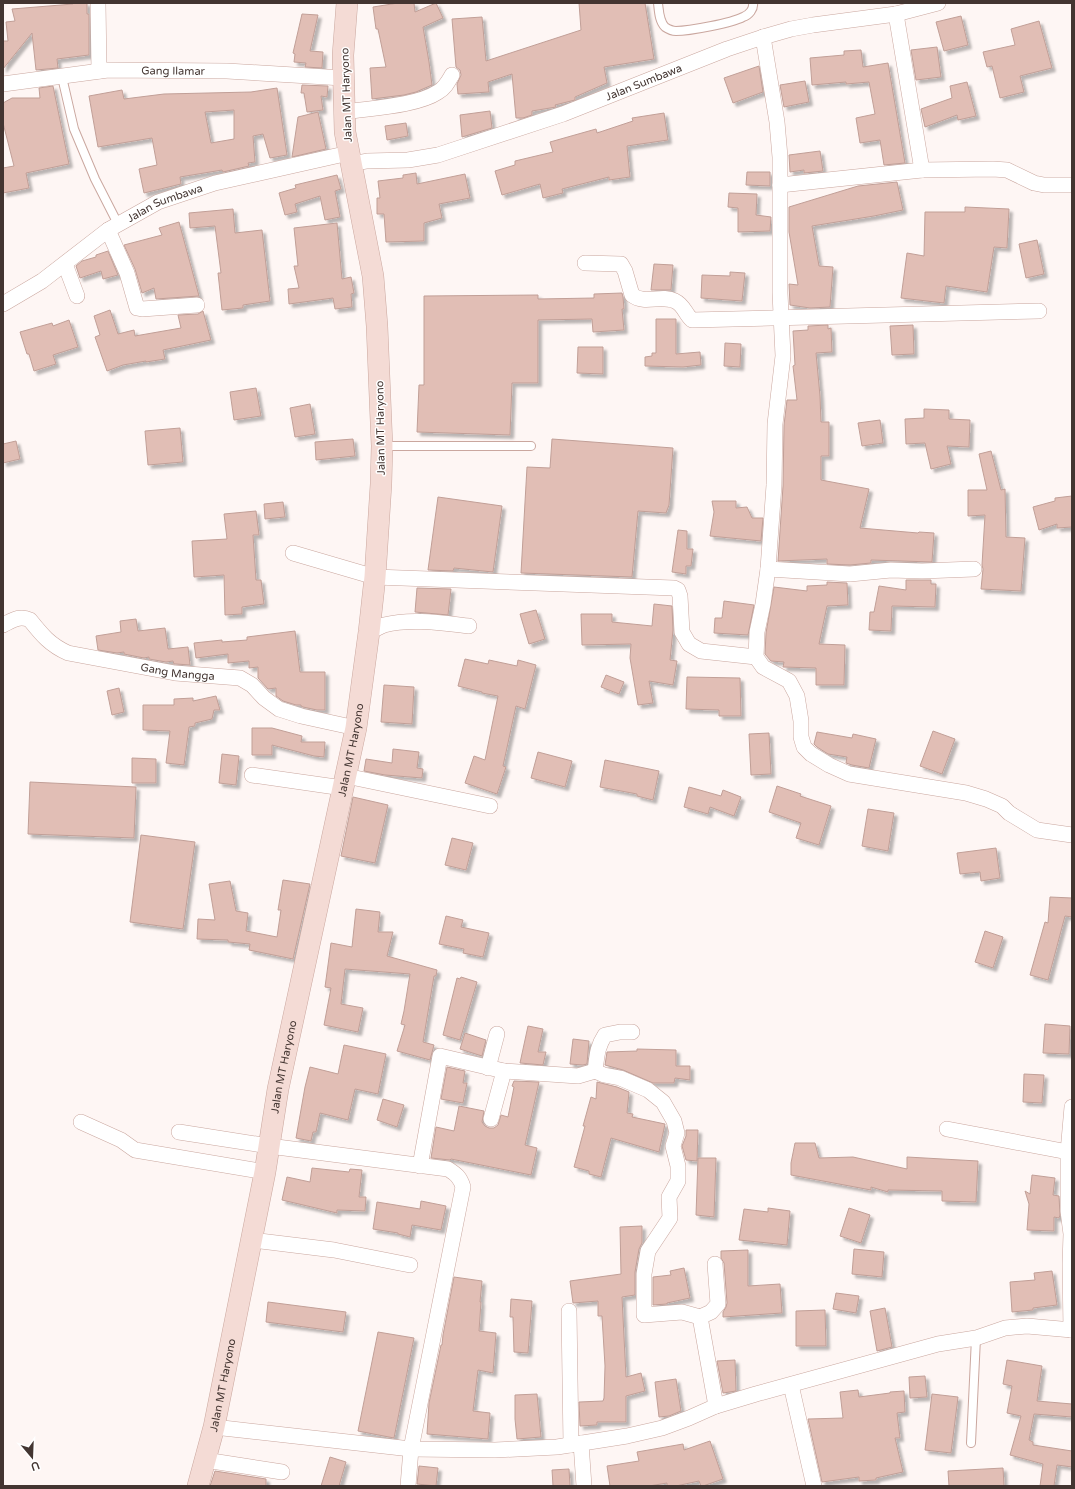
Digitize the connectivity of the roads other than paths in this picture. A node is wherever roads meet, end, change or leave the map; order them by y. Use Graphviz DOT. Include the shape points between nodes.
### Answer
graph roads {
  1 [pos="98,3"];
  2 [pos="347,3"];
  3 [pos="658,3"];
  4 [pos="752,3"];
  5 [pos="938,3"];
  6 [pos="896,14"];
  7 [pos="763,37"];
  8 [pos="99,70"];
  9 [pos="452,75"];
  10 [pos="62,77"];
  11 [pos="343,78"];
  12 [pos="3,84"];
  13 [pos="345,112"];
  14 [pos="350,158"];
  15 [pos="922,170"];
  16 [pos="780,185"];
  17 [pos="1072,185"];
  18 [pos="113,227"];
  19 [pos="585,263"];
  20 [pos="65,264"];
  21 [pos="77,296"];
  22 [pos="3,304"];
  23 [pos="197,305"];
  24 [pos="1039,311"];
  25 [pos="782,318"];
  26 [pos="382,446"];
  27 [pos="531,446"];
  28 [pos="293,553"];
  29 [pos="768,568"];
  30 [pos="974,569"];
  31 [pos="375,577"];
  32 [pos="3,625"];
  33 [pos="469,626"];
  34 [pos="369,632"];
  35 [pos="756,657"];
  36 [pos="356,728"];
  37 [pos="252,775"];
  38 [pos="344,782"];
  39 [pos="490,806"];
  40 [pos="1072,835"];
  41 [pos="632,1032"];
  42 [pos="497,1034"];
  43 [pos="488,1068"];
  44 [pos="504,1071"];
  45 [pos="595,1071"];
  46 [pos="1072,1107"];
  47 [pos="491,1119"];
  48 [pos="81,1122"];
  49 [pos="946,1129"];
  50 [pos="179,1132"];
  51 [pos="269,1146"];
  52 [pos="1068,1152"];
  53 [pos="420,1166"];
  54 [pos="265,1172"];
  55 [pos="252,1240"];
  56 [pos="715,1264"];
  57 [pos="410,1265"];
  58 [pos="569,1311"];
  59 [pos="700,1317"];
  60 [pos="1072,1330"];
  61 [pos="976,1338"];
  62 [pos="791,1385"];
  63 [pos="716,1406"];
  64 [pos="214,1427"];
  65 [pos="971,1443"];
  66 [pos="576,1444"];
  67 [pos="411,1449"];
  68 [pos="205,1460"];
  69 [pos="282,1472"];
  70 [pos="198,1486"];
  71 [pos="408,1486"];
  72 [pos="584,1486"];
  73 [pos="814,1486"];
  1 -- 8 [label="street"];
  2 -- 11 [label="main road, Jalan MT Haryono"];
  3 -- 4 [label="lane" via="663,24 666,28 676,31 743,18 752,11"];
  5 -- 6 [label="street, Jalan Sumbawa"];
  6 -- 7 [label="street, Jalan Sumbawa" via="813,25"];
  6 -- 15 [label="street"];
  7 -- 14 [label="street, Jalan Sumbawa" via="563,114 438,155 408,160 367,161"];
  7 -- 16 [label="street" via="777,122"];
  8 -- 10 [label="street, Gang Ilamar"];
  8 -- 11 [label="street, Gang Ilamar" via="227,70"];
  9 -- 13 [label="street" via="447,85 425,98"];
  10 -- 12 [label="street, Gang Ilamar"];
  10 -- 18 [label="lane" via="74,129"];
  11 -- 13 [label="main road, Jalan MT Haryono"];
  13 -- 14 [label="main road, Jalan MT Haryono" via="345,132"];
  14 -- 18 [label="street, Jalan Sumbawa" via="190,190 158,202"];
  14 -- 26 [label="main road, Jalan MT Haryono" via="373,276"];
  15 -- 16 [label="street"];
  15 -- 17 [label="street" via="1007,170 1034,183"];
  16 -- 25 [label="street"];
  18 -- 20 [label="street, Jalan Sumbawa"];
  18 -- 23 [label="street" via="138,308"];
  19 -- 25 [label="street" via="621,264 632,294 641,299 674,301 692,320"];
  20 -- 21 [label="street"];
  20 -- 22 [label="street, Jalan Sumbawa" via="24,293"];
  24 -- 25 [label="street"];
  25 -- 29 [label="street" via="783,356 775,424"];
  26 -- 27 [label="lane"];
  26 -- 31 [label="main road, Jalan MT Haryono"];
  28 -- 31 [label="street"];
  29 -- 30 [label="street" via="850,574 892,570"];
  29 -- 35 [label="street" via="757,632"];
  31 -- 34 [label="main road, Jalan MT Haryono"];
  31 -- 35 [label="street" via="674,588 680,596 682,632 689,644 701,651"];
  32 -- 36 [label="street, Gang Mangga" via="15,619 28,619 43,637 68,653 175,673 240,678 279,709"];
  33 -- 34 [label="street" via="409,622 384,626"];
  34 -- 36 [label="main road, Jalan MT Haryono"];
  35 -- 40 [label="street" via="763,667 789,681 798,700 804,746 811,754 829,765 849,774 966,793 1002,806 1037,830"];
  36 -- 38 [label="main road, Jalan MT Haryono"];
  37 -- 38 [label="street"];
  38 -- 39 [label="street"];
  38 -- 51 [label="main road, Jalan MT Haryono" via="287,1046"];
  41 -- 45 [label="street" via="605,1035 599,1044"];
  42 -- 43 [label="street"];
  43 -- 44 [label="street"];
  43 -- 53 [label="street" via="440,1056"];
  44 -- 45 [label="street" via="578,1076"];
  44 -- 47 [label="street"];
  45 -- 59 [label="street" via="648,1090 663,1102 674,1121 677,1133 673,1146 678,1166 678,1182 669,1197 670,1218 648,1252 644,1274 644,1315 682,1312"];
  46 -- 52 [label="street"];
  48 -- 54 [label="street" via="121,1140 135,1150"];
  49 -- 52 [label="street"];
  50 -- 51 [label="street"];
  51 -- 53 [label="street"];
  51 -- 54 [label="main road, Jalan MT Haryono"];
  52 -- 60 [label="street"];
  53 -- 67 [label="street" via="448,1169 456,1174 463,1187"];
  54 -- 55 [label="main road, Jalan MT Haryono"];
  55 -- 57 [label="street" via="334,1250"];
  55 -- 64 [label="main road, Jalan MT Haryono"];
  56 -- 59 [label="street" via="718,1304 711,1312"];
  58 -- 66 [label="street"];
  59 -- 63 [label="street"];
  60 -- 61 [label="street" via="1027,1326 1005,1328"];
  61 -- 62 [label="street" via="938,1344"];
  61 -- 65 [label="lane"];
  62 -- 63 [label="street"];
  62 -- 73 [label="street"];
  63 -- 66 [label="street" via="662,1428"];
  64 -- 67 [label="street"];
  64 -- 68 [label="main road, Jalan MT Haryono"];
  66 -- 67 [label="street" via="495,1450"];
  66 -- 72 [label="street"];
  67 -- 71 [label="street"];
  68 -- 69 [label="street"];
  68 -- 70 [label="main road, Jalan MT Haryono"];
}
